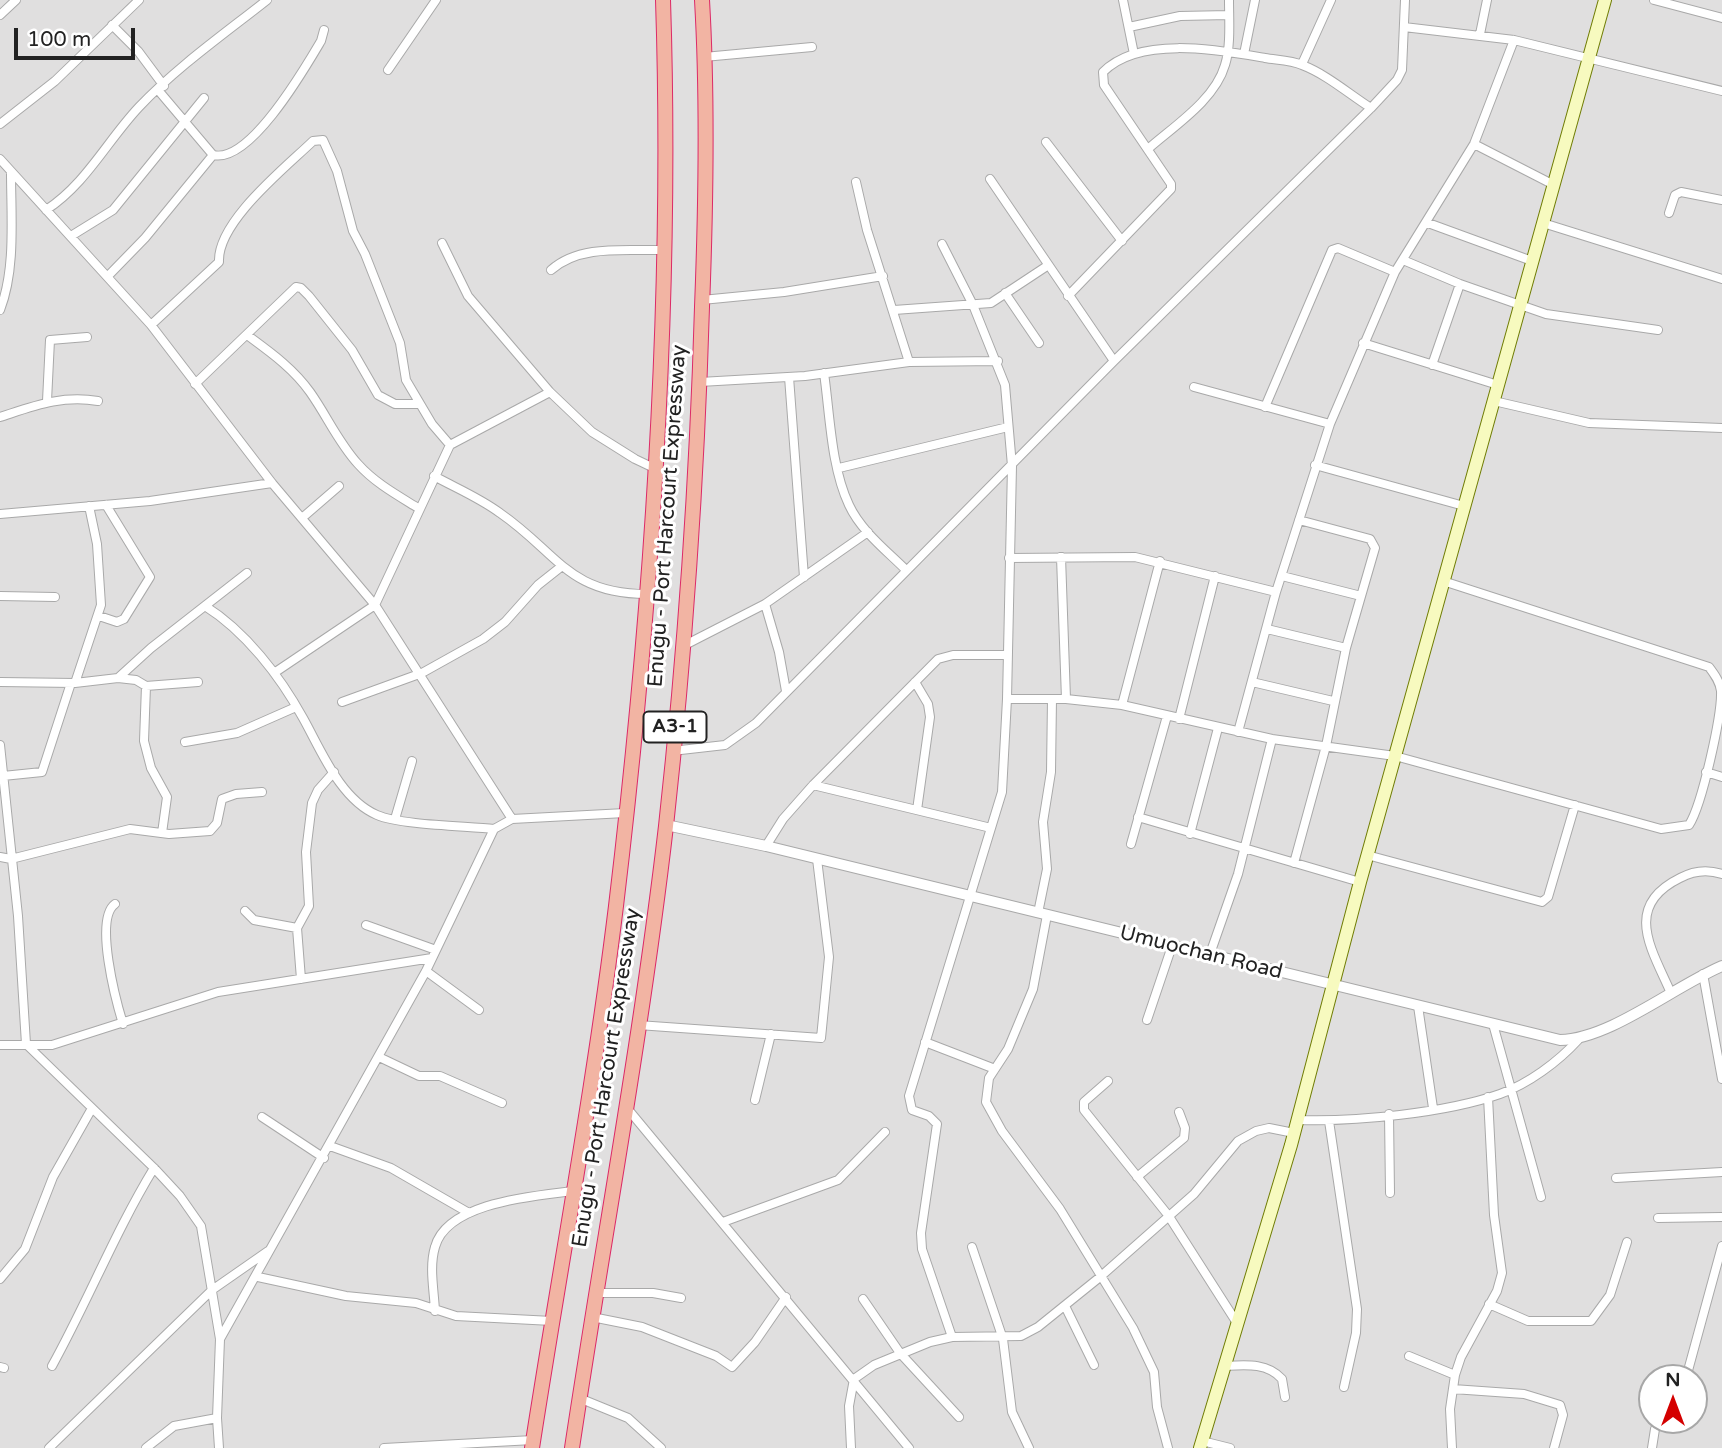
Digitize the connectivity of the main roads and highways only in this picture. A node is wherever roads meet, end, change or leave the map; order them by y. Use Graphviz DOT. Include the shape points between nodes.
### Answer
graph roads {
  1 [pos="663,0"];
  2 [pos="702,0"];
  3 [pos="1605,0"];
  4 [pos="533,1444"];
  5 [pos="1201,1444"];
  6 [pos="572,1448"];
  1 -- 4 [label="highway, Enugu - Port Harcourt Expressway / A3-1" via="663,250 647,594 616,906"];
  2 -- 6 [label="highway, Enugu - Port Harcourt Expressway / A3-1" via="700,382 683,646 666,825"];
  3 -- 5 [label="main road" via="1296,1126"];
}
